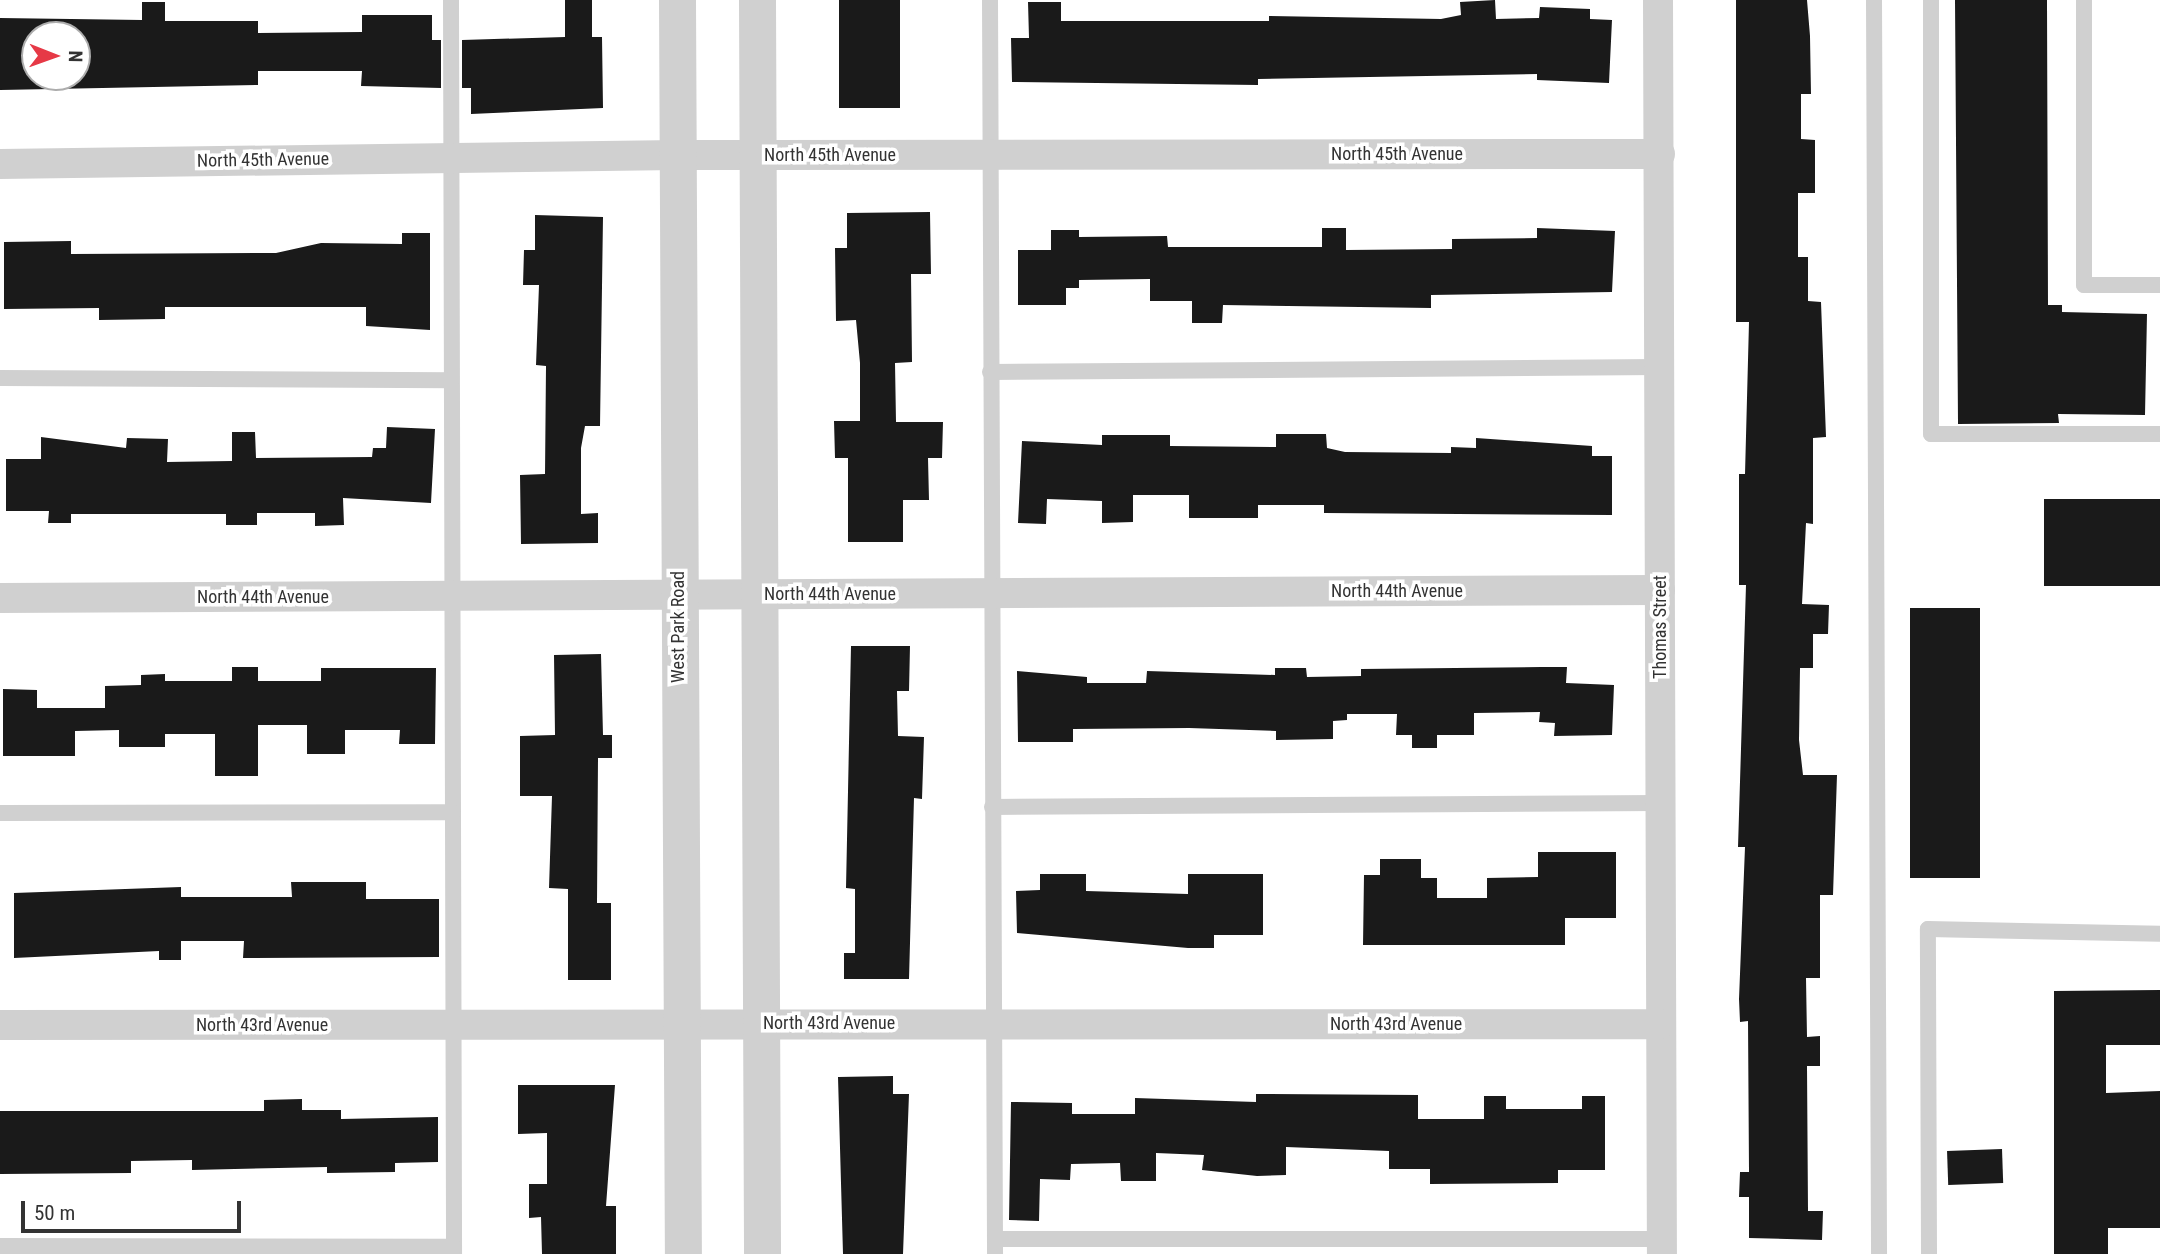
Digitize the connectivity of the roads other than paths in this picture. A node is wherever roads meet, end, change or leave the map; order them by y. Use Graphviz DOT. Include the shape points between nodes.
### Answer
graph roads {
  1 [pos="451,0"];
  2 [pos="677,0"];
  3 [pos="757,0"];
  4 [pos="990,0"];
  5 [pos="1658,0"];
  6 [pos="1874,0"];
  7 [pos="1931,0"];
  8 [pos="2084,0"];
  9 [pos="990,154"];
  10 [pos="1660,154"];
  11 [pos="678,155"];
  12 [pos="757,155"];
  13 [pos="451,158"];
  14 [pos="0,164"];
  15 [pos="2160,285"];
  16 [pos="1660,368"];
  17 [pos="990,372"];
  18 [pos="0,378"];
  19 [pos="452,380"];
  20 [pos="2160,434"];
  21 [pos="1660,590"];
  22 [pos="991,593"];
  23 [pos="678,595"];
  24 [pos="756,595"];
  25 [pos="452,596"];
  26 [pos="0,598"];
  27 [pos="1660,803"];
  28 [pos="992,807"];
  29 [pos="453,812"];
  30 [pos="0,813"];
  31 [pos="2160,934"];
  32 [pos="761,1023"];
  33 [pos="453,1024"];
  34 [pos="679,1024"];
  35 [pos="994,1024"];
  36 [pos="1659,1024"];
  37 [pos="0,1025"];
  38 [pos="0,1246"];
  39 [pos="995,1246"];
  40 [pos="1662,1246"];
  41 [pos="454,1251"];
  42 [pos="683,1254"];
  43 [pos="762,1254"];
  44 [pos="1878,1254"];
  45 [pos="1929,1254"];
  1 -- 13 [label="lane"];
  2 -- 11 [label="street, West Park Road"];
  3 -- 12 [label="street"];
  4 -- 9 [label="lane"];
  5 -- 10 [label="street, Thomas Street"];
  6 -- 44 [label="lane"];
  7 -- 20 [label="lane" via="1931,434"];
  8 -- 15 [label="lane" via="2084,285"];
  9 -- 10 [label="street, North 45th Avenue"];
  9 -- 12 [label="street, North 45th Avenue"];
  9 -- 17 [label="lane"];
  10 -- 16 [label="street, Thomas Street"];
  11 -- 12 [label="street, North 45th Avenue"];
  11 -- 13 [label="street, North 45th Avenue"];
  11 -- 23 [label="street, West Park Road"];
  12 -- 24 [label="street"];
  13 -- 14 [label="street, North 45th Avenue"];
  13 -- 19 [label="lane"];
  16 -- 17 [label="lane"];
  16 -- 21 [label="street, Thomas Street"];
  17 -- 22 [label="lane"];
  18 -- 19 [label="lane"];
  19 -- 25 [label="lane"];
  21 -- 22 [label="street, North 44th Avenue"];
  21 -- 27 [label="street, Thomas Street"];
  22 -- 24 [label="street, North 44th Avenue"];
  22 -- 28 [label="lane"];
  23 -- 24 [label="street, North 44th Avenue"];
  23 -- 25 [label="street, North 44th Avenue"];
  23 -- 34 [label="street, West Park Road"];
  24 -- 32 [label="street"];
  25 -- 26 [label="street, North 44th Avenue"];
  25 -- 29 [label="lane"];
  27 -- 28 [label="lane"];
  27 -- 36 [label="street, Thomas Street"];
  28 -- 35 [label="lane"];
  29 -- 30 [label="lane"];
  29 -- 33 [label="lane"];
  31 -- 45 [label="lane" via="1928,929"];
  32 -- 34 [label="street, North 43rd Avenue"];
  32 -- 35 [label="street, North 43rd Avenue"];
  32 -- 43 [label="street"];
  33 -- 34 [label="street, North 43rd Avenue"];
  33 -- 37 [label="street, North 43rd Avenue"];
  33 -- 41 [label="lane"];
  34 -- 42 [label="street, West Park Road"];
  35 -- 36 [label="street, North 43rd Avenue"];
  35 -- 39 [label="lane"];
  36 -- 40 [label="street, Thomas Street"];
  38 -- 41 [label="lane"];
  39 -- 40 [label="lane"];
}
